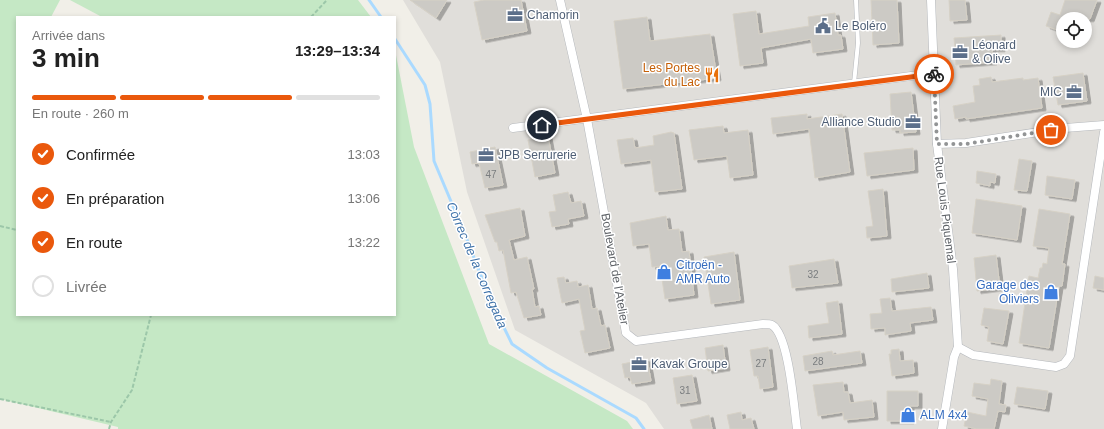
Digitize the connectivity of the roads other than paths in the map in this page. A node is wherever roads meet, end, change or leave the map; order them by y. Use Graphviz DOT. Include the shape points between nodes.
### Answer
graph roads {
  1 [pos="560,0"];
  2 [pos="856,0"];
  3 [pos="931,0"];
  4 [pos="934,73"];
  5 [pos="854,84"];
  6 [pos="587,119"];
  7 [pos="1104,125"];
  8 [pos="513,128"];
  9 [pos="1104,132"];
  10 [pos="937,144"];
  11 [pos="958,347"];
  12 [pos="797,429"];
  13 [pos="942,429"];
  1 -- 6 [label="street, Boulevard de l'Atelier"];
  2 -- 5 [label="lane" via="858,44"];
  3 -- 4 [label="street"];
  4 -- 5 [label="street"];
  4 -- 10 [label="street"];
  5 -- 6 [label="street"];
  6 -- 8 [label="street"];
  6 -- 12 [label="street, Boulevard de l'Atelier" via="626,333 636,341 763,324 772,325 785,345"];
  7 -- 10 [label="street, Rue Louis Piquemal" via="1065,128 966,144"];
  9 -- 11 [label="street" via="1070,356 1064,364 1056,367 973,355"];
  10 -- 11 [label="street, Rue Louis Piquemal" via="953,269"];
  11 -- 13 [label="street, Rue Louis Piquemal" via="954,357"];
}
